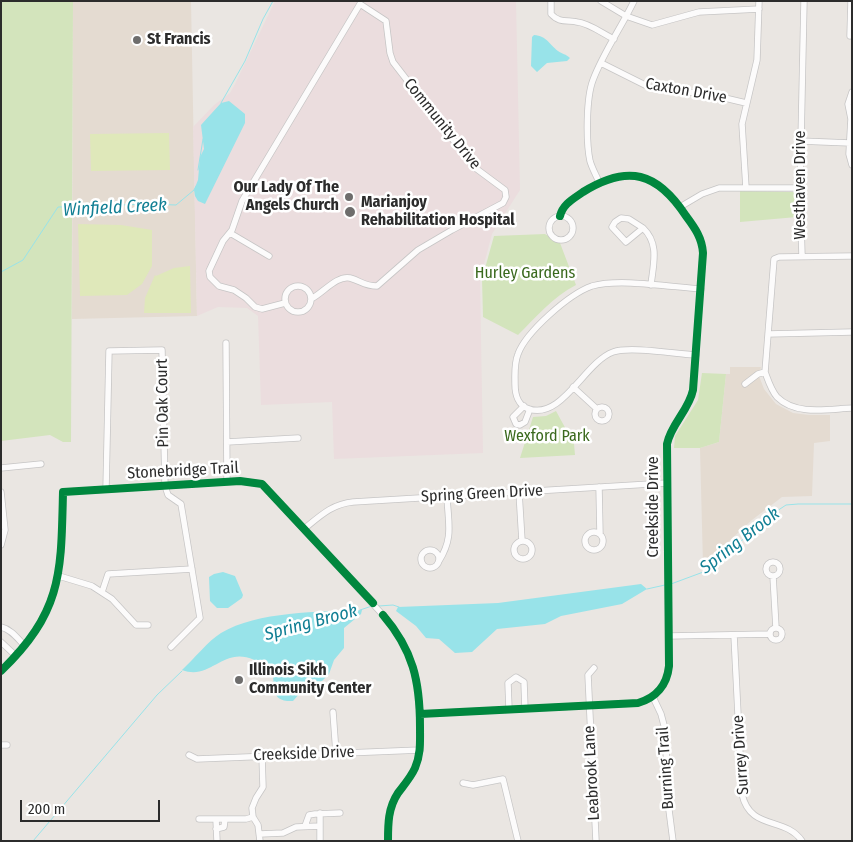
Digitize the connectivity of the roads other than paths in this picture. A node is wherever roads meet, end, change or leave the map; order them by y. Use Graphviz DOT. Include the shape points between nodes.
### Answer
graph roads {
  1 [pos="551,1"];
  2 [pos="601,1"];
  3 [pos="634,1"];
  4 [pos="759,1"];
  5 [pos="804,1"];
  6 [pos="851,1"];
  7 [pos="361,3"];
  8 [pos="759,10"];
  9 [pos="626,16"];
  10 [pos="850,36"];
  11 [pos="614,39"];
  12 [pos="601,63"];
  13 [pos="852,92"];
  14 [pos="746,103"];
  15 [pos="800,141"];
  16 [pos="850,144"];
  17 [pos="852,164"];
  18 [pos="599,182"];
  19 [pos="746,188"];
  20 [pos="800,188"];
  21 [pos="680,207"];
  22 [pos="560,216"];
  23 [pos="643,228"];
  24 [pos="230,233"];
  25 [pos="269,256"];
  26 [pos="802,256"];
  27 [pos="852,256"];
  28 [pos="651,285"];
  29 [pos="701,289"];
  30 [pos="311,299"];
  31 [pos="285,304"];
  32 [pos="852,332"];
  33 [pos="768,334"];
  34 [pos="226,343"];
  35 [pos="696,355"];
  36 [pos="765,372"];
  37 [pos="745,384"];
  38 [pos="574,387"];
  39 [pos="852,408"];
  40 [pos="597,409"];
  41 [pos="298,438"];
  42 [pos="227,442"];
  43 [pos="41,464"];
  44 [pos="1,468"];
  45 [pos="227,482"];
  46 [pos="667,484"];
  47 [pos="165,486"];
  48 [pos="599,487"];
  49 [pos="106,489"];
  50 [pos="1,492"];
  51 [pos="520,492"];
  52 [pos="447,496"];
  53 [pos="2,497"];
  54 [pos="304,529"];
  55 [pos="600,534"];
  56 [pos="522,542"];
  57 [pos="1,546"];
  58 [pos="439,561"];
  59 [pos="192,569"];
  60 [pos="59,576"];
  61 [pos="773,576"];
  62 [pos="102,592"];
  63 [pos="148,625"];
  64 [pos="1,628"];
  65 [pos="776,628"];
  66 [pos="770,634"];
  67 [pos="734,635"];
  68 [pos="669,636"];
  69 [pos="1,642"];
  70 [pos="26,646"];
  71 [pos="171,647"];
  72 [pos="16,656"];
  73 [pos="594,668"];
  74 [pos="1,671"];
  75 [pos="653,697"];
  76 [pos="589,706"];
  77 [pos="509,709"];
  78 [pos="525,709"];
  79 [pos="333,712"];
  80 [pos="420,714"];
  81 [pos="420,750"];
  82 [pos="336,753"];
  83 [pos="189,755"];
  84 [pos="262,756"];
  85 [pos="463,783"];
  86 [pos="320,813"];
  87 [pos="340,813"];
  88 [pos="253,817"];
  89 [pos="199,819"];
  90 [pos="216,819"];
  91 [pos="226,819"];
  92 [pos="305,826"];
  93 [pos="320,826"];
  94 [pos="216,829"];
  95 [pos="260,834"];
  96 [pos="217,841"];
  97 [pos="260,841"];
  98 [pos="320,841"];
  99 [pos="388,841"];
  100 [pos="518,841"];
  101 [pos="596,841"];
  102 [pos="673,841"];
  103 [pos="802,841"];
  1 -- 11 [label="street" via="554,18 580,22"];
  2 -- 9 [label="street"];
  3 -- 9 [label="street"];
  4 -- 8 [label="street"];
  5 -- 15 [label="street, Westhaven Drive"];
  6 -- 10 [label="street"];
  7 -- 24 [label="street, Community Drive" via="242,201"];
  7 -- 30 [label="street, Community Drive" via="386,21 393,62 474,167 505,190 506,197 504,203 418,250 377,286 342,278"];
  8 -- 9 [label="street" via="698,12 652,25"];
  8 -- 14 [label="street" via="757,60"];
  9 -- 11 [label="street"];
  11 -- 12 [label="street"];
  12 -- 14 [label="street, Caxton Drive" via="649,87"];
  12 -- 18 [label="street" via="590,89 588,106 590,158"];
  13 -- 16 [label="street" via="848,100"];
  14 -- 19 [label="street" via="742,124"];
  15 -- 16 [label="street"];
  15 -- 20 [label="street, Westhaven Drive"];
  16 -- 17 [label="street"];
  18 -- 21 [label="street, Creekside Drive" via="619,176 644,178 662,187"];
  18 -- 22 [label="street, Creekside Drive" via="565,205"];
  19 -- 20 [label="street"];
  19 -- 21 [label="street" via="713,190"];
  20 -- 26 [label="street, Westhaven Drive"];
  21 -- 29 [label="street, Creekside Drive" via="702,243"];
  22 -- 22 [label="street, Creekside Drive" via="552,220 549,229 553,237 562,240 570,236 573,228 569,219"];
  23 -- 23 [label="street" via="621,218 612,227 626,242"];
  23 -- 28 [label="street" via="650,235 655,250"];
  24 -- 25 [label="street"];
  24 -- 31 [label="street, Community Drive" via="209,271 210,277 256,307 262,309"];
  26 -- 27 [label="street"];
  26 -- 33 [label="street, Westhaven Drive" via="778,257 773,261"];
  28 -- 29 [label="street"];
  28 -- 38 [label="street" via="615,283 596,285 578,292 559,305 524,343 515,368 515,391 519,402 536,410 550,407"];
  29 -- 35 [label="street, Creekside Drive"];
  30 -- 31 [label="street, Community Drive" via="309,307 302,312 290,310"];
  30 -- 31 [label="street" via="308,290 296,286 288,290"];
  32 -- 33 [label="street"];
  33 -- 36 [label="street, Westhaven Drive"];
  34 -- 42 [label="street"];
  35 -- 38 [label="street" via="630,350 613,352 599,360"];
  35 -- 46 [label="street, Creekside Drive" via="691,398 668,440"];
  36 -- 37 [label="street"];
  36 -- 39 [label="street" via="777,396 793,406 806,409"];
  38 -- 40 [label="street"];
  41 -- 42 [label="street"];
  42 -- 45 [label="street"];
  43 -- 44 [label="street"];
  45 -- 47 [label="street, Stonebridge Trail"];
  45 -- 54 [label="street, Stonebridge Trail" via="262,484"];
  46 -- 48 [label="street, Spring Green Drive"];
  46 -- 68 [label="street, Creekside Drive"];
  47 -- 49 [label="street, Stonebridge Trail"];
  47 -- 49 [label="street, Pin Oak Court" via="162,350 109,351"];
  47 -- 59 [label="street" via="168,495 181,504"];
  48 -- 51 [label="street, Spring Green Drive"];
  48 -- 55 [label="street"];
  49 -- 60 [label="street, Stonebridge Trail" via="63,492"];
  50 -- 53 [label="street"];
  51 -- 52 [label="street, Spring Green Drive"];
  51 -- 56 [label="street"];
  52 -- 54 [label="street, Spring Green Drive" via="346,502 329,509"];
  52 -- 58 [label="street" via="449,538"];
  53 -- 57 [label="street" via="5,530"];
  54 -- 80 [label="street, Stonebridge Trail" via="398,634 411,660 418,685"];
  59 -- 62 [label="street" via="108,574"];
  59 -- 71 [label="street" via="200,618"];
  60 -- 62 [label="street"];
  60 -- 70 [label="street" via="46,614"];
  61 -- 65 [label="street"];
  62 -- 63 [label="street" via="136,625"];
  64 -- 70 [label="street" via="11,632"];
  65 -- 66 [label="street"];
  65 -- 66 [label="street" via="782,632 780,639 773,640"];
  66 -- 67 [label="street"];
  67 -- 68 [label="street"];
  67 -- 103 [label="street, Surrey Drive" via="744,801 752,814 764,822 790,830"];
  68 -- 75 [label="street, Creekside Drive" via="668,672"];
  69 -- 72 [label="street"];
  70 -- 72 [label="street"];
  72 -- 74 [label="street"];
  73 -- 76 [label="street, Leabrook Lane" via="588,675"];
  75 -- 76 [label="street" via="632,704"];
  75 -- 102 [label="street, Burning Trail" via="665,729"];
  76 -- 78 [label="street"];
  76 -- 101 [label="street, Leabrook Lane"];
  77 -- 78 [label="street"];
  77 -- 78 [label="street" via="508,683 516,677 524,682"];
  77 -- 80 [label="street"];
  79 -- 82 [label="street"];
  80 -- 81 [label="street, Stonebridge Trail"];
  81 -- 82 [label="street, Creekside Drive"];
  81 -- 99 [label="street, Stonebridge Trail" via="412,774 391,807"];
  82 -- 84 [label="street, Creekside Drive"];
  83 -- 84 [label="street, Creekside Drive" via="197,759"];
  84 -- 88 [label="street" via="263,787 252,808"];
  85 -- 100 [label="street" via="473,785 503,778"];
  86 -- 87 [label="street"];
  86 -- 92 [label="street" via="309,816"];
  86 -- 93 [label="street"];
  88 -- 91 [label="street"];
  88 -- 95 [label="street"];
  89 -- 90 [label="street"];
  90 -- 91 [label="street"];
  90 -- 94 [label="street"];
  91 -- 94 [label="street" via="224,827"];
  92 -- 93 [label="street"];
  92 -- 95 [label="street" via="282,833"];
  93 -- 98 [label="street"];
  94 -- 96 [label="street"];
  95 -- 97 [label="street"];
}
